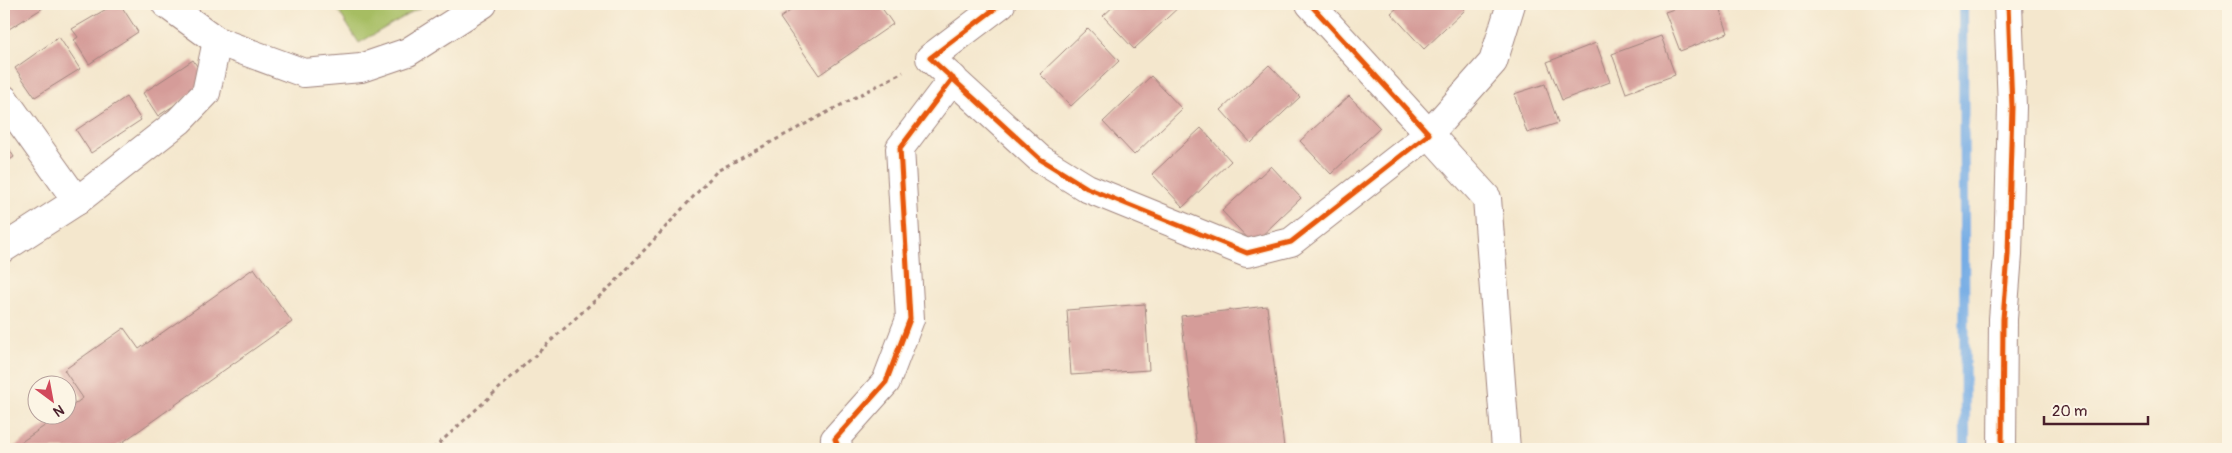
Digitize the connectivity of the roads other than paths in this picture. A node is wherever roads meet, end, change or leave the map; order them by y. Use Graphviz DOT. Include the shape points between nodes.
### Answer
graph roads {
  1 [pos="166,4"];
  2 [pos="483,4"];
  3 [pos="1001,4"];
  4 [pos="1310,4"];
  5 [pos="1510,4"];
  6 [pos="2008,4"];
  7 [pos="217,41"];
  8 [pos="953,78"];
  9 [pos="4,99"];
  10 [pos="1429,134"];
  11 [pos="77,201"];
  12 [pos="4,248"];
  13 [pos="839,449"];
  14 [pos="1506,449"];
  15 [pos="2002,449"];
  1 -- 7 [label="street"];
  2 -- 7 [label="street" via="408,52 361,68 304,73"];
  3 -- 8 [label="street" via="930,58"];
  4 -- 10 [label="street"];
  5 -- 10 [label="street" via="1493,62"];
  6 -- 15 [label="street" via="2011,117 2003,319"];
  7 -- 11 [label="street" via="206,93 179,121"];
  8 -- 10 [label="street" via="1040,159 1087,188 1247,253 1291,242"];
  8 -- 13 [label="street" via="900,148 910,319 886,382 835,438"];
  9 -- 11 [label="street"];
  10 -- 14 [label="street" via="1487,198"];
  11 -- 12 [label="street"];
}
